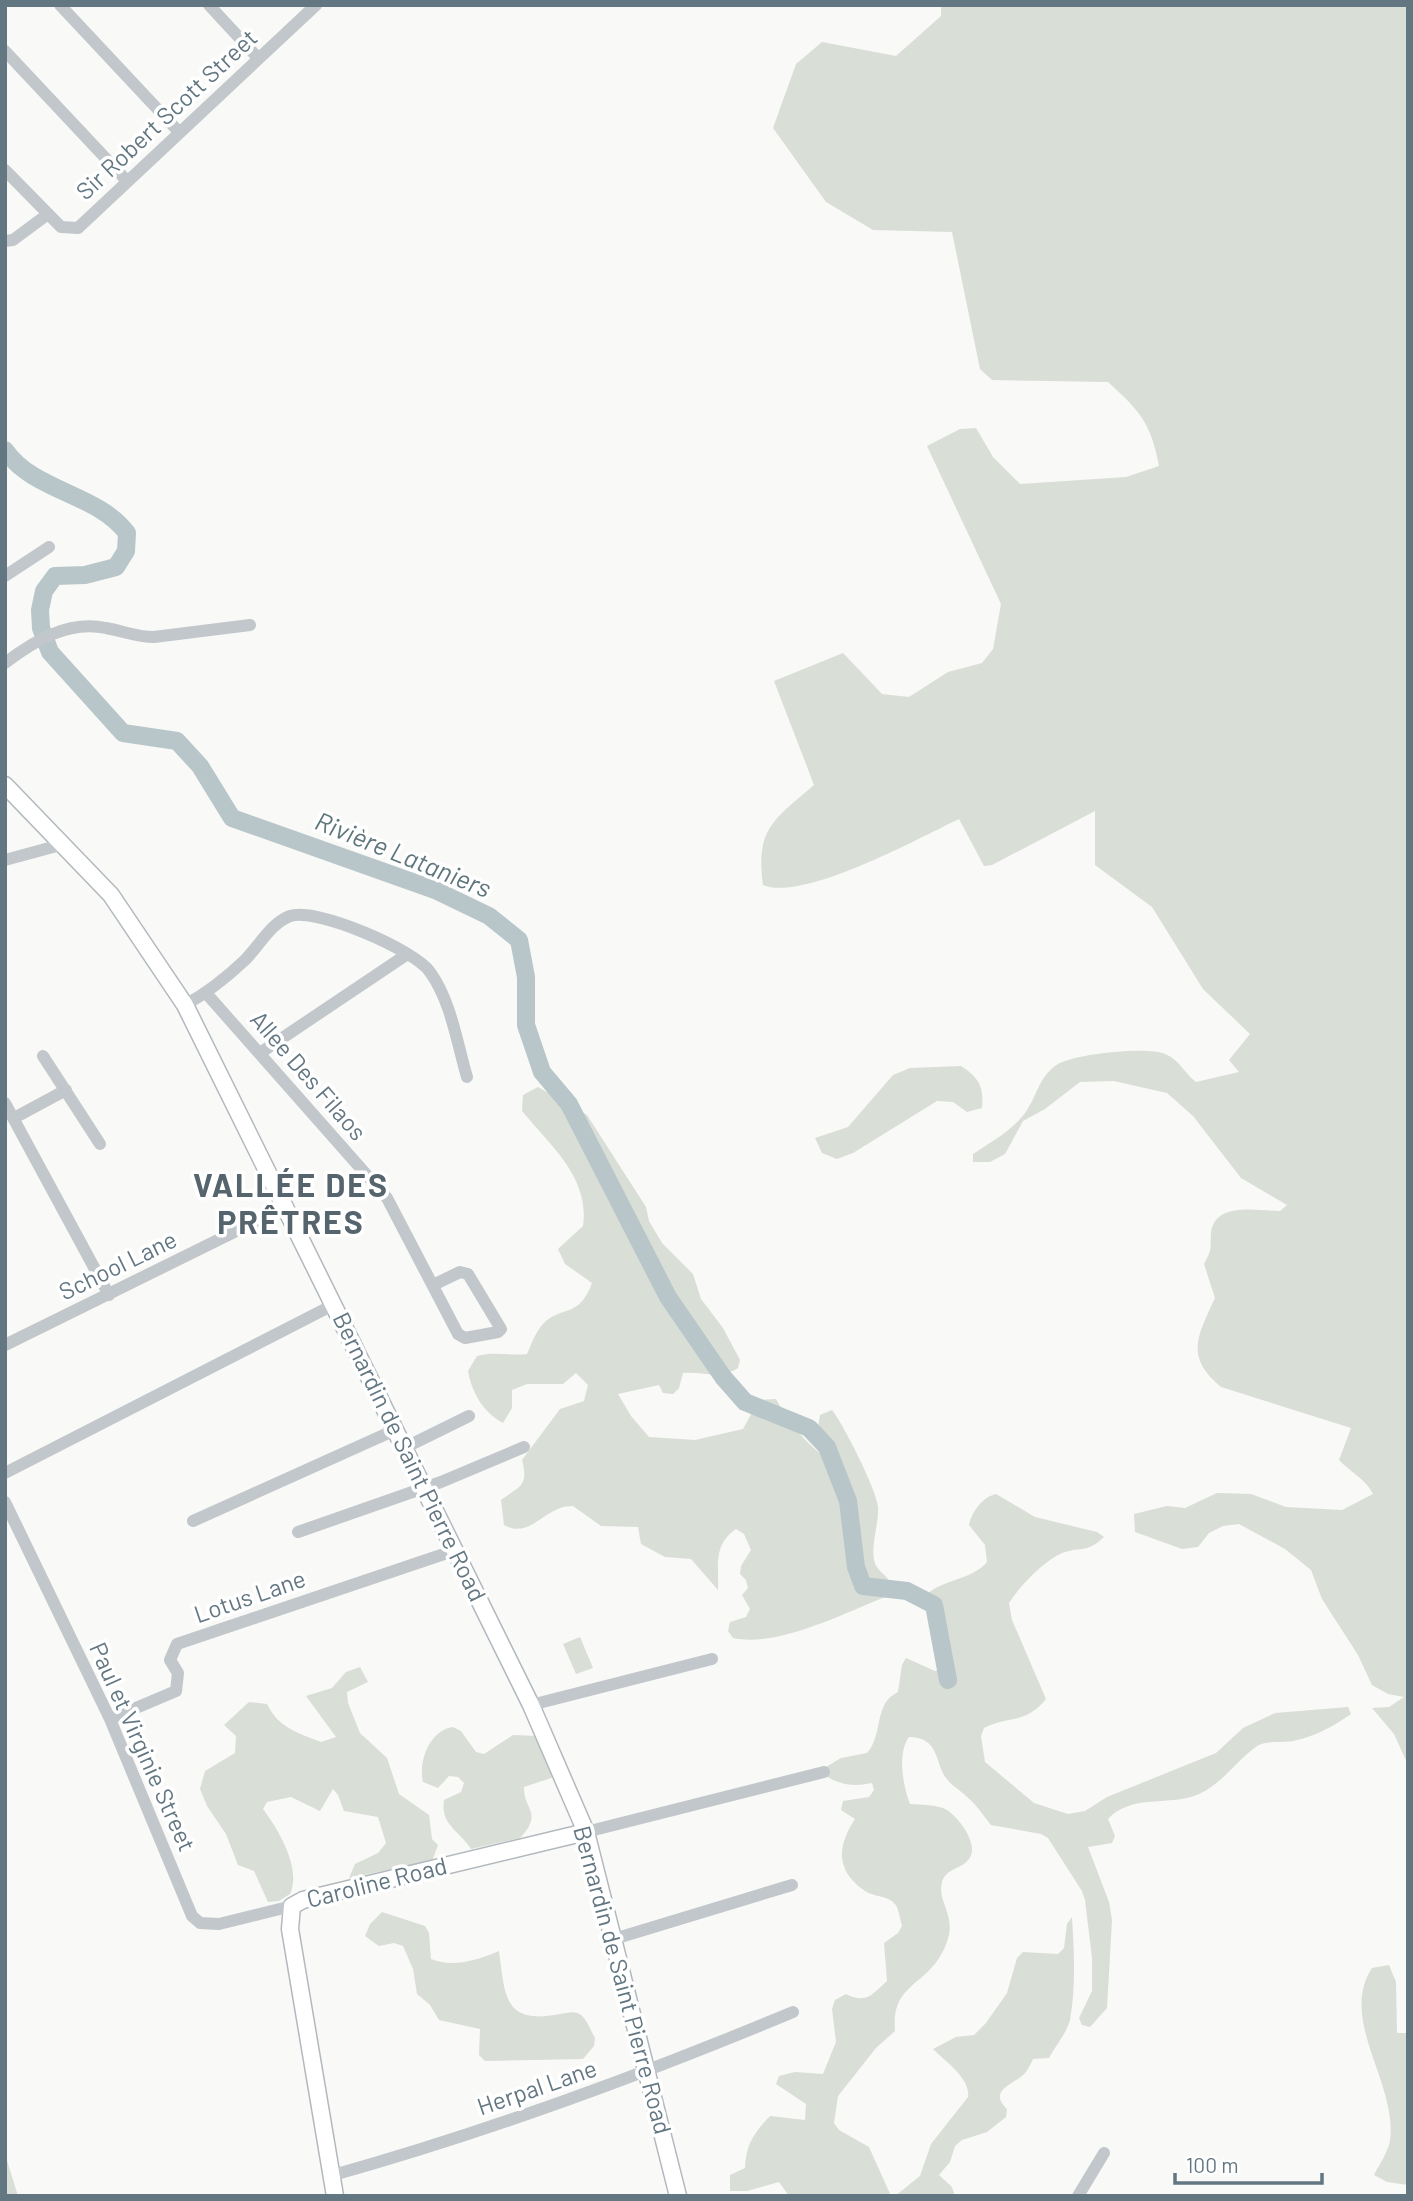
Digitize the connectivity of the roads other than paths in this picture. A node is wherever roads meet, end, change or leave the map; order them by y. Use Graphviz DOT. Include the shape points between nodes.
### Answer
graph roads {
  1 [pos="60,5"];
  2 [pos="209,5"];
  3 [pos="316,5"];
  4 [pos="5,51"];
  5 [pos="258,58"];
  6 [pos="179,132"];
  7 [pos="5,170"];
  8 [pos="127,181"];
  9 [pos="48,214"];
  10 [pos="5,241"];
  11 [pos="49,547"];
  12 [pos="5,576"];
  13 [pos="250,625"];
  14 [pos="5,663"];
  15 [pos="5,785"];
  16 [pos="64,844"];
  17 [pos="5,860"];
  18 [pos="406,955"];
  19 [pos="206,993"];
  20 [pos="185,1004"];
  21 [pos="260,1053"];
  22 [pos="43,1056"];
  23 [pos="467,1077"];
  24 [pos="66,1090"];
  25 [pos="5,1103"];
  26 [pos="14,1118"];
  27 [pos="100,1144"];
  28 [pos="286,1206"];
  29 [pos="433,1285"];
  30 [pos="109,1295"];
  31 [pos="335,1304"];
  32 [pos="5,1345"];
  33 [pos="470,1416"];
  34 [pos="395,1430"];
  35 [pos="524,1447"];
  36 [pos="404,1448"];
  37 [pos="5,1473"];
  38 [pos="422,1487"];
  39 [pos="5,1502"];
  40 [pos="192,1521"];
  41 [pos="298,1532"];
  42 [pos="453,1551"];
  43 [pos="712,1660"];
  44 [pos="531,1705"];
  45 [pos="110,1718"];
  46 [pos="824,1772"];
  47 [pos="586,1832"];
  48 [pos="792,1885"];
  49 [pos="292,1906"];
  50 [pos="614,1939"];
  51 [pos="793,2012"];
  52 [pos="648,2072"];
  53 [pos="1104,2153"];
  54 [pos="330,2176"];
  55 [pos="335,2196"];
  56 [pos="678,2196"];
  57 [pos="1078,2196"];
  1 -- 6 [label="street"];
  2 -- 5 [label="street"];
  3 -- 5 [label="street, Sir Robert Scott Street"];
  4 -- 8 [label="street"];
  5 -- 6 [label="street, Sir Robert Scott Street"];
  6 -- 8 [label="street, Sir Robert Scott Street"];
  7 -- 9 [label="street"];
  8 -- 9 [label="street, Sir Robert Scott Street" via="78,228 61,227"];
  9 -- 10 [label="street"];
  11 -- 12 [label="street"];
  13 -- 14 [label="street" via="154,637 90,626 32,642"];
  15 -- 16 [label="main road, Bernardin de Saint Pierre Road"];
  16 -- 17 [label="street"];
  16 -- 20 [label="main road, Bernardin de Saint Pierre Road" via="111,895"];
  18 -- 19 [label="street" via="331,919 291,915"];
  18 -- 21 [label="street"];
  18 -- 23 [label="street" via="429,969 443,993"];
  19 -- 20 [label="street"];
  19 -- 21 [label="street, Allee Des Filaos"];
  20 -- 28 [label="main road, Bernardin de Saint Pierre Road"];
  21 -- 29 [label="street, Allee Des Filaos" via="387,1198"];
  22 -- 24 [label="street"];
  24 -- 26 [label="street"];
  24 -- 27 [label="street"];
  25 -- 26 [label="street"];
  26 -- 30 [label="street"];
  28 -- 30 [label="street, School Lane"];
  28 -- 31 [label="main road, Bernardin de Saint Pierre Road"];
  29 -- 29 [label="street, Allee Des Filaos" via="458,1334 465,1338 498,1332 500,1323 468,1274 460,1272"];
  30 -- 32 [label="street, School Lane"];
  31 -- 34 [label="main road, Bernardin de Saint Pierre Road"];
  31 -- 37 [label="street"];
  33 -- 36 [label="street"];
  34 -- 36 [label="main road, Bernardin de Saint Pierre Road"];
  34 -- 40 [label="street"];
  35 -- 38 [label="street"];
  36 -- 38 [label="main road, Bernardin de Saint Pierre Road"];
  38 -- 41 [label="street"];
  38 -- 42 [label="main road, Bernardin de Saint Pierre Road"];
  39 -- 45 [label="street, Paul et Virginie Street"];
  42 -- 44 [label="main road, Bernardin de Saint Pierre Road"];
  42 -- 45 [label="street, Lotus Lane" via="177,1644 170,1660 178,1673 176,1691"];
  43 -- 44 [label="street"];
  44 -- 47 [label="main road, Bernardin de Saint Pierre Road"];
  45 -- 49 [label="street, Paul et Virginie Street" via="192,1916 200,1923 219,1924"];
  46 -- 47 [label="street"];
  47 -- 49 [label="main road, Caroline Road"];
  47 -- 50 [label="main road, Bernardin de Saint Pierre Road"];
  48 -- 50 [label="street"];
  49 -- 54 [label="main road, Caroline Road" via="290,1929"];
  50 -- 52 [label="main road, Bernardin de Saint Pierre Road"];
  51 -- 52 [label="street, Herpal Lane"];
  52 -- 54 [label="street, Herpal Lane"];
  52 -- 56 [label="main road, Bernardin de Saint Pierre Road"];
  53 -- 57 [label="street"];
  54 -- 55 [label="main road, Caroline Road"];
}
